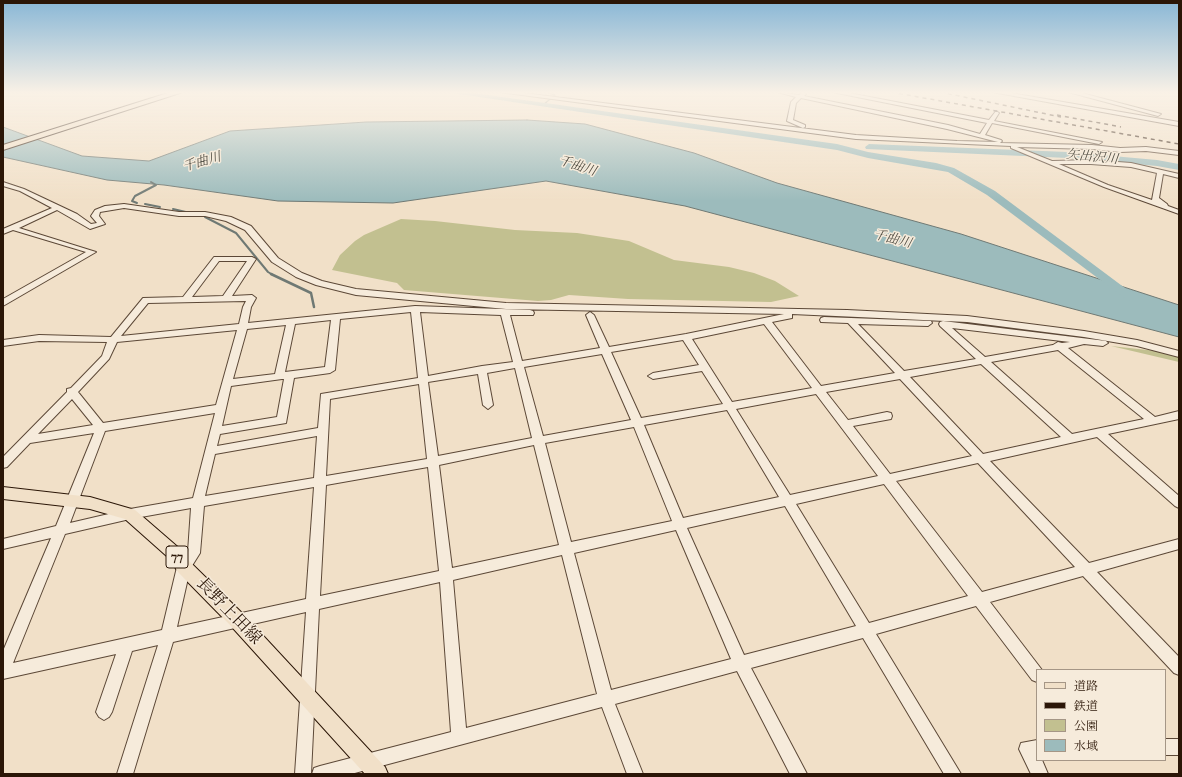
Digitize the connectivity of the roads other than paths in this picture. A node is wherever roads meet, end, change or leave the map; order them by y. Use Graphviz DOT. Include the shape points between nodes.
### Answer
graph roads {
  1 [pos="65,128"];
  2 [pos="790,128"];
  3 [pos="817,128"];
  4 [pos="952,128"];
  5 [pos="987,128"];
  6 [pos="1025,128"];
  7 [pos="844,135"];
  8 [pos="982,135"];
  9 [pos="1109,144"];
  10 [pos="1010,145"];
  11 [pos="3,148"];
  12 [pos="1125,150"];
  13 [pos="1179,154"];
  14 [pos="1136,157"];
  15 [pos="1049,162"];
  16 [pos="1161,171"];
  17 [pos="1179,176"];
  18 [pos="3,184"];
  19 [pos="57,208"];
  20 [pos="1179,211"];
  21 [pos="13,228"];
  22 [pos="3,232"];
  23 [pos="226,298"];
  24 [pos="186,299"];
  25 [pos="3,303"];
  26 [pos="415,309"];
  27 [pos="800,312"];
  28 [pos="505,313"];
  29 [pos="590,315"];
  30 [pos="903,315"];
  31 [pos="336,317"];
  32 [pos="777,319"];
  33 [pos="850,320"];
  34 [pos="863,321"];
  35 [pos="291,322"];
  36 [pos="766,322"];
  37 [pos="943,324"];
  38 [pos="243,326"];
  39 [pos="1045,335"];
  40 [pos="686,337"];
  41 [pos="113,340"];
  42 [pos="1088,342"];
  43 [pos="3,343"];
  44 [pos="1060,347"];
  45 [pos="606,349"];
  46 [pos="1163,350"];
  47 [pos="1179,354"];
  48 [pos="983,360"];
  49 [pos="519,363"];
  50 [pos="706,367"];
  51 [pos="482,369"];
  52 [pos="290,375"];
  53 [pos="902,375"];
  54 [pos="653,376"];
  55 [pos="279,377"];
  56 [pos="424,379"];
  57 [pos="227,383"];
  58 [pos="819,390"];
  59 [pos="72,392"];
  60 [pos="488,405"];
  61 [pos="728,406"];
  62 [pos="221,408"];
  63 [pos="1179,415"];
  64 [pos="886,416"];
  65 [pos="1153,421"];
  66 [pos="638,423"];
  67 [pos="845,424"];
  68 [pos="101,428"];
  69 [pos="323,430"];
  70 [pos="216,431"];
  71 [pos="1099,433"];
  72 [pos="1070,439"];
  73 [pos="25,440"];
  74 [pos="539,440"];
  75 [pos="210,451"];
  76 [pos="982,459"];
  77 [pos="432,462"];
  78 [pos="3,464"];
  79 [pos="888,479"];
  80 [pos="320,480"];
  81 [pos="3,494"];
  82 [pos="73,501"];
  83 [pos="788,501"];
  84 [pos="198,502"];
  85 [pos="1179,503"];
  86 [pos="130,514"];
  87 [pos="680,524"];
  88 [pos="60,530"];
  89 [pos="3,544"];
  90 [pos="1179,544"];
  91 [pos="567,549"];
  92 [pos="184,567"];
  93 [pos="1086,569"];
  94 [pos="446,575"];
  95 [pos="979,599"];
  96 [pos="313,604"];
  97 [pos="237,620"];
  98 [pos="866,630"];
  99 [pos="168,635"];
  100 [pos="127,644"];
  101 [pos="740,662"];
  102 [pos="3,668"];
  103 [pos="1179,668"];
  104 [pos="3,672"];
  105 [pos="1036,673"];
  106 [pos="307,697"];
  107 [pos="606,699"];
  108 [pos="104,712"];
  109 [pos="459,738"];
  110 [pos="1166,747"];
  111 [pos="1036,748"];
  112 [pos="1179,748"];
  113 [pos="373,768"];
  114 [pos="125,774"];
  115 [pos="303,774"];
  116 [pos="320,774"];
  117 [pos="635,774"];
  118 [pos="799,774"];
  119 [pos="954,774"];
  120 [pos="1040,774"];
  1 -- 11 [label="highway"];
  2 -- 7 [label="street"];
  3 -- 7 [label="street"];
  4 -- 8 [label="street"];
  5 -- 8 [label="street"];
  6 -- 9 [label="street"];
  7 -- 10 [label="street"];
  8 -- 10 [label="street"];
  10 -- 12 [label="street"];
  10 -- 15 [label="street"];
  12 -- 13 [label="street" via="1146,149"];
  12 -- 14 [label="street"];
  15 -- 16 [label="street" via="1131,165"];
  15 -- 20 [label="street" via="1106,186"];
  16 -- 17 [label="street"];
  16 -- 20 [label="street" via="1155,199"];
  18 -- 19 [label="street" via="22,190"];
  19 -- 21 [label="street"];
  19 -- 27 [label="street" via="94,227 101,224 95,216 97,211 124,206 179,214 205,214 228,219 248,228 275,260 299,275 331,286 370,294 506,306"];
  21 -- 22 [label="street"];
  21 -- 25 [label="street" via="92,252"];
  23 -- 24 [label="street"];
  23 -- 24 [label="street" via="252,259 217,259"];
  23 -- 38 [label="street" via="252,298 247,307"];
  24 -- 41 [label="street" via="146,300"];
  26 -- 28 [label="street"];
  26 -- 31 [label="street"];
  26 -- 56 [label="street"];
  27 -- 30 [label="street"];
  27 -- 32 [label="street"];
  28 -- 29 [label="street"];
  28 -- 49 [label="street"];
  29 -- 32 [label="street"];
  29 -- 45 [label="street"];
  30 -- 34 [label="street"];
  30 -- 46 [label="street" via="1052,329"];
  31 -- 35 [label="street"];
  31 -- 52 [label="street" via="330,370"];
  32 -- 33 [label="street"];
  32 -- 36 [label="street"];
  33 -- 34 [label="street"];
  33 -- 53 [label="street"];
  34 -- 37 [label="street"];
  35 -- 38 [label="street"];
  35 -- 55 [label="street"];
  36 -- 40 [label="street"];
  36 -- 58 [label="street"];
  37 -- 39 [label="street"];
  37 -- 48 [label="street"];
  38 -- 41 [label="street"];
  38 -- 57 [label="street"];
  39 -- 42 [label="street"];
  39 -- 44 [label="street"];
  40 -- 45 [label="street"];
  40 -- 50 [label="street"];
  41 -- 43 [label="street" via="38,338"];
  41 -- 59 [label="street" via="106,357"];
  42 -- 44 [label="street"];
  42 -- 46 [label="street"];
  44 -- 48 [label="street"];
  44 -- 65 [label="street"];
  45 -- 49 [label="street"];
  45 -- 66 [label="street"];
  46 -- 47 [label="street"];
  48 -- 53 [label="street"];
  48 -- 72 [label="street"];
  49 -- 51 [label="street"];
  49 -- 74 [label="street"];
  50 -- 54 [label="street"];
  50 -- 61 [label="street"];
  51 -- 56 [label="street"];
  51 -- 60 [label="street"];
  52 -- 55 [label="street"];
  52 -- 70 [label="street" via="282,420"];
  53 -- 58 [label="street"];
  53 -- 76 [label="street"];
  55 -- 57 [label="street"];
  56 -- 69 [label="street" via="325,396"];
  56 -- 77 [label="street"];
  57 -- 62 [label="street"];
  58 -- 61 [label="street"];
  58 -- 67 [label="street"];
  59 -- 68 [label="street"];
  59 -- 73 [label="street"];
  61 -- 66 [label="street"];
  61 -- 83 [label="street"];
  62 -- 68 [label="street"];
  62 -- 70 [label="street"];
  63 -- 65 [label="street"];
  64 -- 67 [label="street"];
  65 -- 71 [label="street"];
  66 -- 74 [label="street"];
  66 -- 87 [label="street"];
  67 -- 79 [label="street"];
  68 -- 73 [label="street"];
  68 -- 82 [label="street"];
  69 -- 75 [label="street"];
  69 -- 80 [label="street"];
  70 -- 75 [label="street"];
  71 -- 72 [label="street"];
  71 -- 85 [label="street"];
  72 -- 76 [label="street"];
  73 -- 78 [label="street"];
  74 -- 77 [label="street"];
  74 -- 91 [label="street"];
  75 -- 84 [label="street"];
  76 -- 79 [label="street"];
  76 -- 93 [label="street"];
  77 -- 80 [label="street"];
  77 -- 94 [label="street"];
  79 -- 83 [label="street"];
  79 -- 95 [label="street"];
  80 -- 84 [label="street"];
  80 -- 96 [label="street"];
  81 -- 82 [label="main road, 長野上田線 / 77"];
  82 -- 86 [label="main road, 長野上田線 / 77"];
  82 -- 88 [label="street"];
  83 -- 87 [label="street"];
  83 -- 98 [label="street"];
  84 -- 86 [label="street"];
  84 -- 92 [label="street" via="194,553"];
  86 -- 88 [label="street"];
  86 -- 92 [label="main road, 長野上田線 / 77" via="175,554"];
  87 -- 91 [label="street"];
  87 -- 101 [label="street"];
  88 -- 89 [label="street"];
  88 -- 102 [label="street"];
  90 -- 93 [label="street"];
  91 -- 94 [label="street"];
  91 -- 107 [label="street"];
  92 -- 97 [label="main road, 長野上田線 / 77"];
  92 -- 99 [label="street"];
  93 -- 95 [label="street"];
  93 -- 103 [label="street"];
  94 -- 96 [label="street"];
  94 -- 109 [label="street"];
  95 -- 98 [label="street"];
  95 -- 105 [label="street"];
  96 -- 97 [label="street"];
  96 -- 106 [label="street"];
  97 -- 99 [label="street"];
  97 -- 106 [label="main road, 長野上田線 / 77"];
  98 -- 101 [label="street"];
  98 -- 119 [label="street"];
  99 -- 100 [label="street"];
  99 -- 114 [label="street"];
  100 -- 104 [label="street"];
  100 -- 108 [label="street"];
  101 -- 107 [label="street"];
  101 -- 118 [label="street"];
  106 -- 113 [label="main road, 長野上田線 / 77"];
  106 -- 115 [label="street"];
  107 -- 109 [label="street"];
  107 -- 117 [label="street"];
  109 -- 113 [label="street"];
  110 -- 112 [label="street"];
  111 -- 120 [label="street" via="1027,749"];
  113 -- 116 [label="street"];
}
